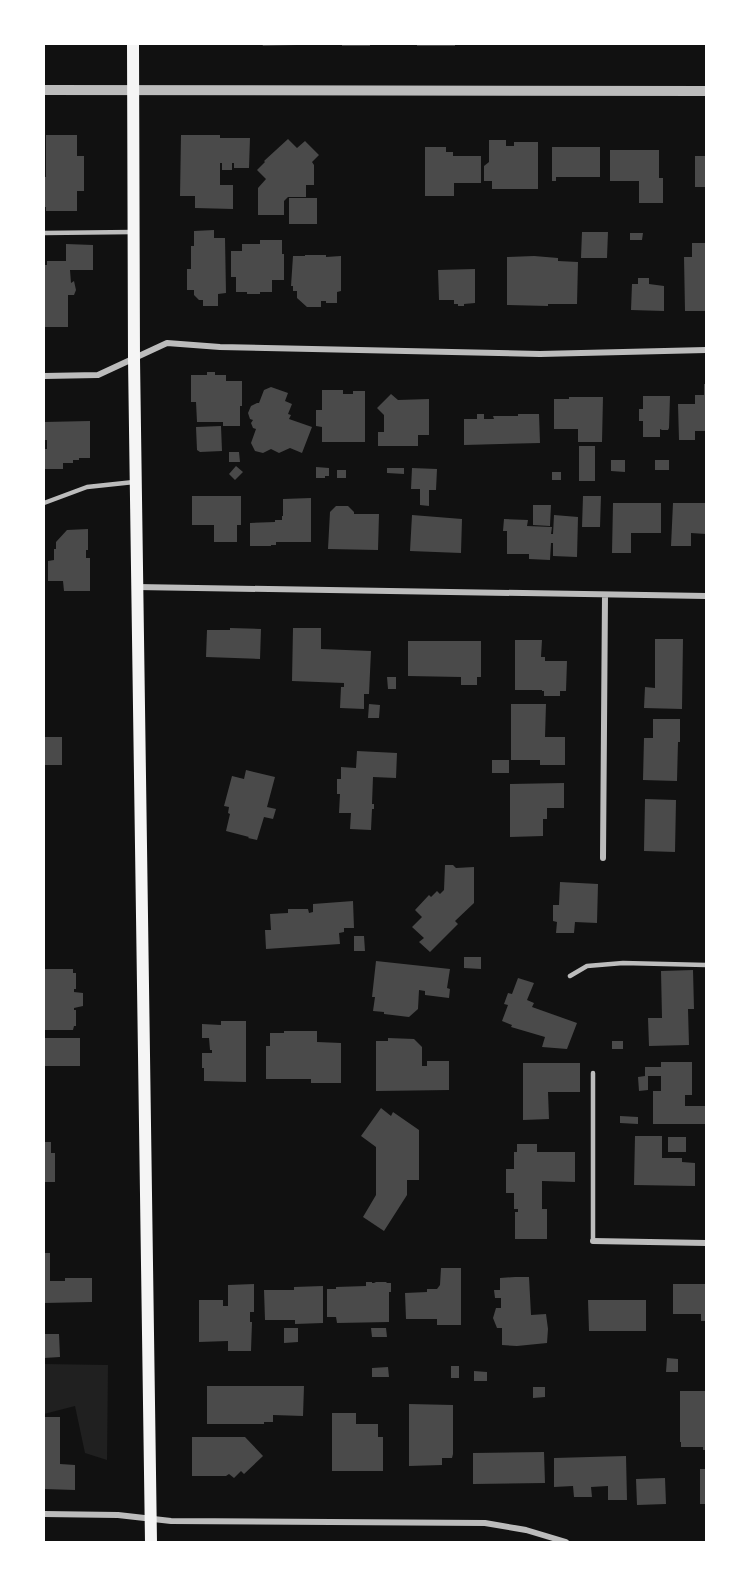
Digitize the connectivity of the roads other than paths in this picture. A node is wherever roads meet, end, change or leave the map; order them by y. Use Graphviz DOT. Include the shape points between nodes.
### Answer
graph roads {
  1 [pos="133,44"];
  2 [pos="44,90"];
  3 [pos="133,90"];
  4 [pos="706,91"];
  5 [pos="44,232"];
  6 [pos="133,232"];
  7 [pos="706,350"];
  8 [pos="134,359"];
  9 [pos="44,376"];
  10 [pos="136,482"];
  11 [pos="44,503"];
  12 [pos="137,587"];
  13 [pos="605,595"];
  14 [pos="706,596"];
  15 [pos="603,858"];
  16 [pos="706,964"];
  17 [pos="570,976"];
  18 [pos="593,1073"];
  19 [pos="593,1241"];
  20 [pos="706,1243"];
  21 [pos="44,1514"];
  22 [pos="150,1519"];
  23 [pos="151,1542"];
  24 [pos="566,1542"];
  1 -- 3 [label="main road"];
  2 -- 3 [label="street"];
  3 -- 4 [label="street"];
  3 -- 6 [label="main road"];
  5 -- 6 [label="lane"];
  6 -- 8 [label="main road"];
  7 -- 8 [label="street" via="540,354 166,343"];
  8 -- 9 [label="street" via="98,375"];
  8 -- 10 [label="main road"];
  10 -- 11 [label="lane" via="87,487"];
  10 -- 12 [label="main road"];
  12 -- 13 [label="street"];
  12 -- 22 [label="main road"];
  13 -- 14 [label="street"];
  13 -- 15 [label="street"];
  16 -- 17 [label="lane" via="587,966"];
  18 -- 19 [label="lane"];
  19 -- 20 [label="street"];
  21 -- 22 [label="street"];
  22 -- 23 [label="main road"];
  22 -- 24 [label="street" via="485,1523"];
}
